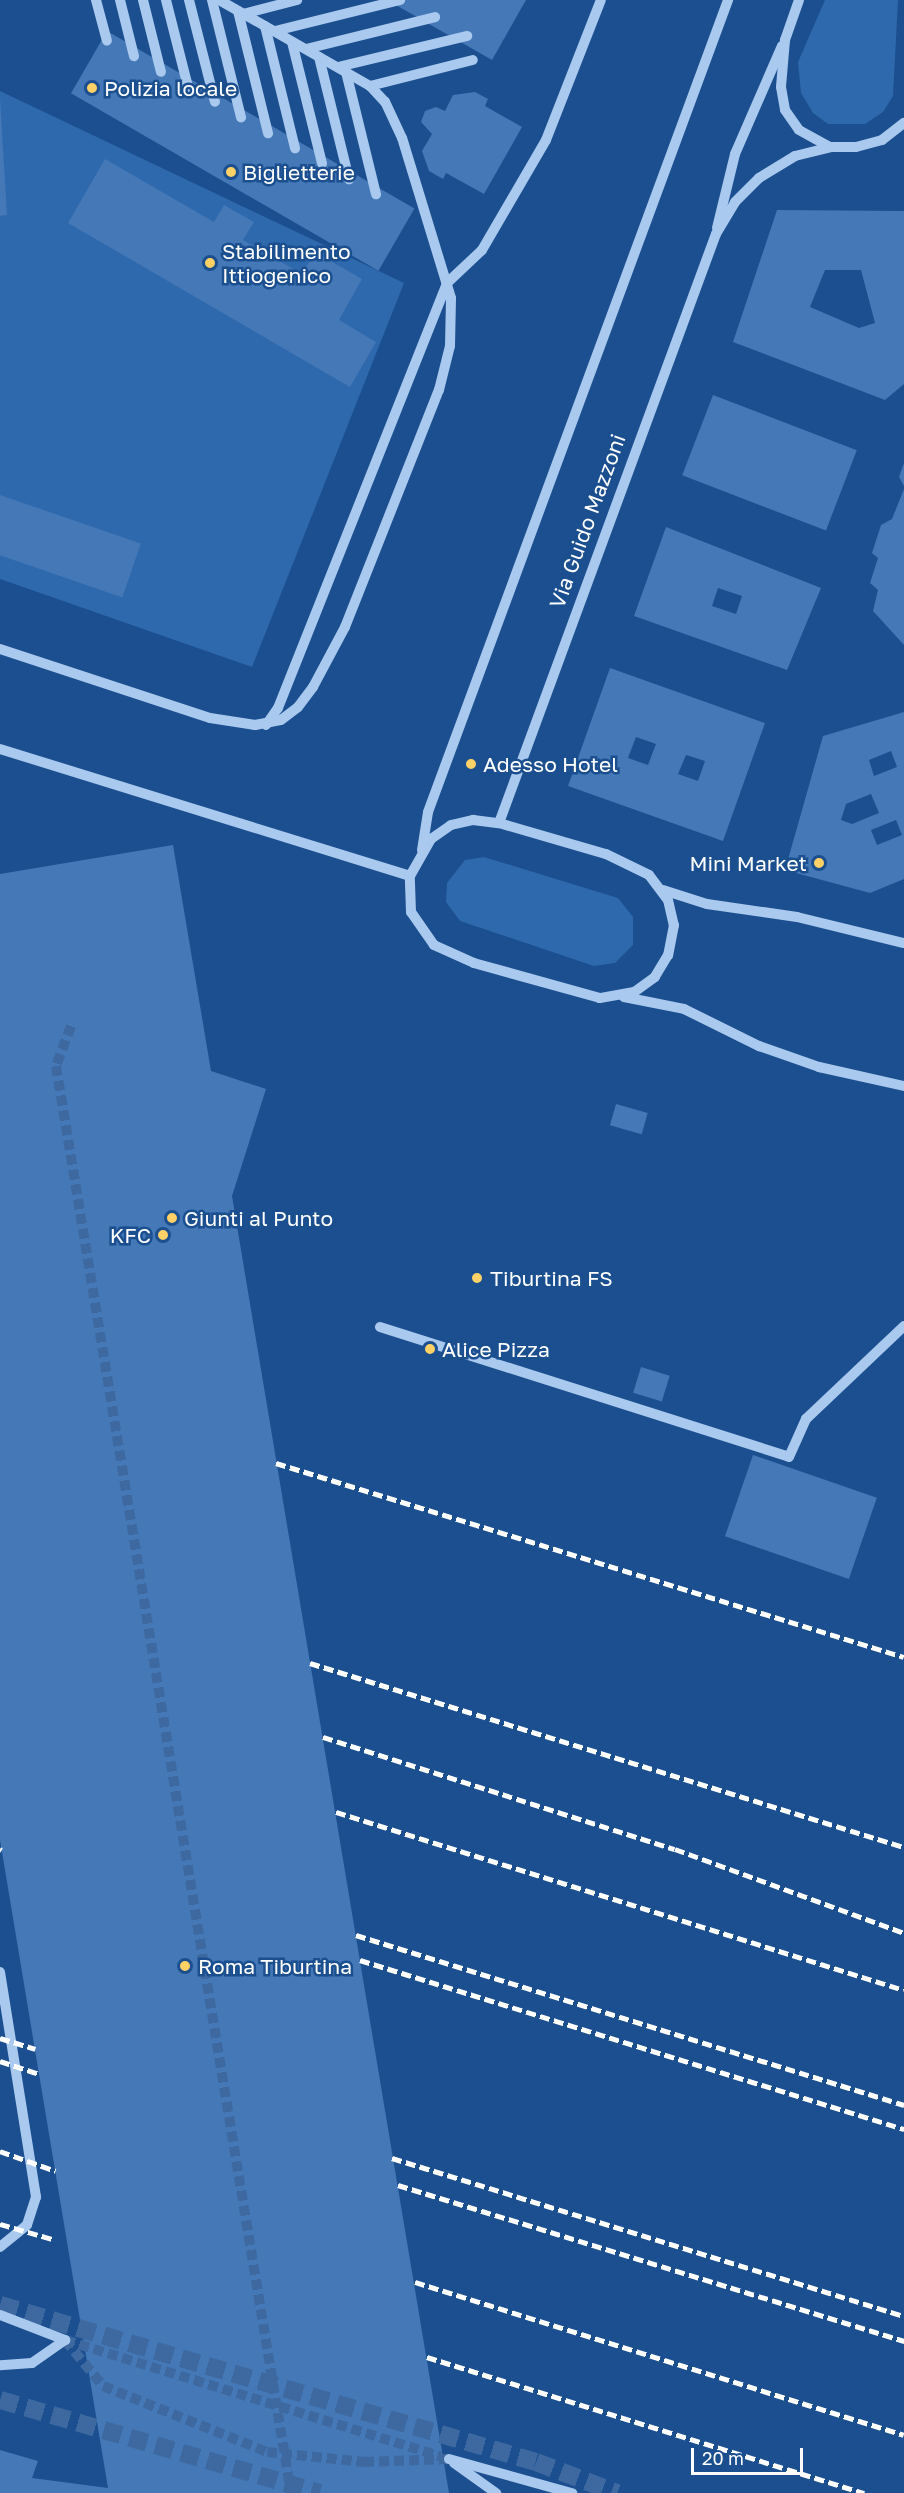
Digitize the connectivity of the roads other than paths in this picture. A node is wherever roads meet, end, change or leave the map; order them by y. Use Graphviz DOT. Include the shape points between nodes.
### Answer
graph roads {
  1 [pos="96,0"];
  2 [pos="120,0"];
  3 [pos="143,0"];
  4 [pos="166,0"];
  5 [pos="189,0"];
  6 [pos="212,0"];
  7 [pos="219,0"];
  8 [pos="297,0"];
  9 [pos="400,0"];
  10 [pos="601,0"];
  11 [pos="728,0"];
  12 [pos="799,0"];
  13 [pos="241,12"];
  14 [pos="435,17"];
  15 [pos="270,29"];
  16 [pos="467,36"];
  17 [pos="785,40"];
  18 [pos="107,41"];
  19 [pos="292,42"];
  20 [pos="306,49"];
  21 [pos="134,56"];
  22 [pos="319,57"];
  23 [pos="473,60"];
  24 [pos="342,70"];
  25 [pos="161,72"];
  26 [pos="370,86"];
  27 [pos="188,87"];
  28 [pos="214,102"];
  29 [pos="241,117"];
  30 [pos="904,123"];
  31 [pos="268,133"];
  32 [pos="830,147"];
  33 [pos="295,148"];
  34 [pos="322,163"];
  35 [pos="349,178"];
  36 [pos="376,194"];
  37 [pos="716,234"];
  38 [pos="447,283"];
  39 [pos="1,655"];
  40 [pos="266,724"];
  41 [pos="0,749"];
  42 [pos="499,823"];
  43 [pos="422,850"];
  44 [pos="410,876"];
  45 [pos="663,890"];
  46 [pos="904,932"];
  47 [pos="889,938"];
  48 [pos="904,943"];
  49 [pos="621,997"];
  50 [pos="904,1086"];
  51 [pos="904,1326"];
  52 [pos="380,1327"];
  53 [pos="0,1972"];
  54 [pos="0,2247"];
  55 [pos="0,2315"];
  56 [pos="0,2365"];
  57 [pos="496,2493"];
  58 [pos="572,2493"];
  1 -- 18 [label="street"];
  2 -- 21 [label="street"];
  3 -- 25 [label="street"];
  4 -- 27 [label="street"];
  5 -- 28 [label="street"];
  6 -- 29 [label="street"];
  7 -- 13 [label="street"];
  8 -- 13 [label="street"];
  9 -- 15 [label="street"];
  10 -- 38 [label="street" via="546,140 482,250"];
  11 -- 43 [label="street" via="428,812"];
  12 -- 17 [label="street"];
  13 -- 15 [label="street"];
  13 -- 31 [label="street"];
  14 -- 20 [label="street"];
  15 -- 19 [label="street"];
  15 -- 33 [label="street"];
  16 -- 24 [label="street"];
  17 -- 32 [label="street" via="781,87 785,110 799,130"];
  17 -- 37 [label="street, Via Guido Mazzoni" via="735,154"];
  19 -- 20 [label="street"];
  19 -- 34 [label="street"];
  20 -- 22 [label="street"];
  22 -- 24 [label="street"];
  22 -- 35 [label="street"];
  23 -- 26 [label="street"];
  24 -- 26 [label="street"];
  24 -- 36 [label="street"];
  26 -- 38 [label="street" via="385,102 402,138"];
  30 -- 32 [label="street, Via Guido Mazzoni" via="894,134 869,145"];
  32 -- 37 [label="street, Via Guido Mazzoni" via="795,156 759,178 735,202"];
  37 -- 42 [label="street, Via Guido Mazzoni"];
  38 -- 40 [label="street" via="278,708"];
  38 -- 40 [label="street" via="452,330 439,390 345,627 298,707 281,720"];
  39 -- 40 [label="street" via="210,718"];
  41 -- 44 [label="street"];
  42 -- 43 [label="street" via="473,820 451,825"];
  42 -- 45 [label="street" via="621,860 639,868"];
  43 -- 44 [label="street"];
  44 -- 49 [label="street" via="411,912 427,939 442,950 569,992 600,998"];
  45 -- 47 [label="street" via="707,904 797,917"];
  45 -- 49 [label="street" via="674,925 668,955 646,986"];
  46 -- 47 [label="street"];
  47 -- 48 [label="street"];
  49 -- 50 [label="street" via="684,1009 759,1046 819,1067"];
  51 -- 52 [label="street" via="806,1419 789,1457"];
  53 -- 54 [label="street" via="35,2182 35,2208 20,2233"];
  55 -- 56 [label="street" via="65,2340 32,2363"];
  57 -- 58 [label="street" via="449,2459"];
}
